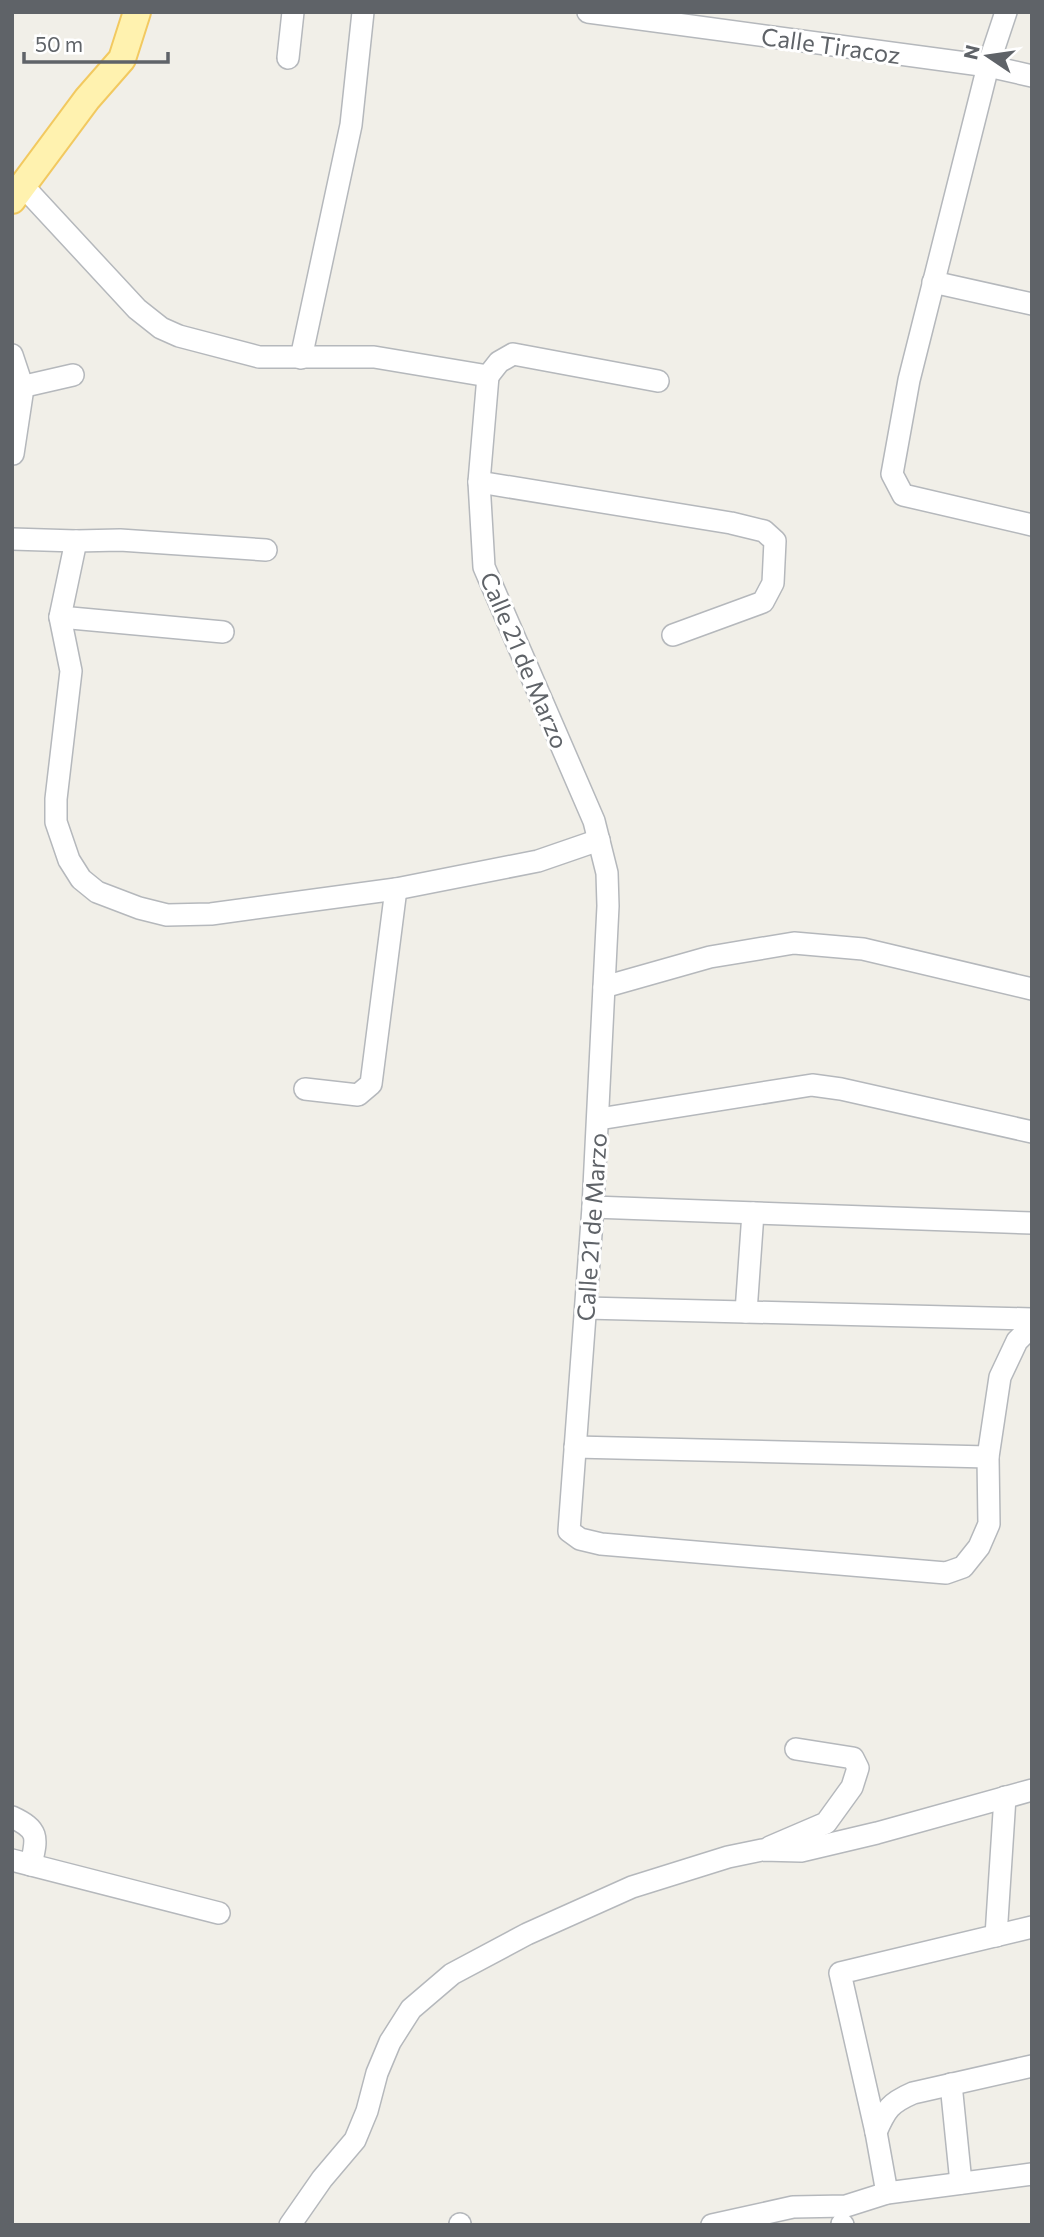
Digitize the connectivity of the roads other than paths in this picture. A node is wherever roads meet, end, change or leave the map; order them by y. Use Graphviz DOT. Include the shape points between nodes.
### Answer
graph roads {
  1 [pos="137,12"];
  2 [pos="293,12"];
  3 [pos="363,12"];
  4 [pos="588,12"];
  5 [pos="1006,12"];
  6 [pos="619,15"];
  7 [pos="288,58"];
  8 [pos="988,66"];
  9 [pos="1032,76"];
  10 [pos="17,193"];
  11 [pos="933,282"];
  12 [pos="1032,303"];
  13 [pos="12,355"];
  14 [pos="301,358"];
  15 [pos="74,375"];
  16 [pos="488,376"];
  17 [pos="658,381"];
  18 [pos="18,389"];
  19 [pos="13,454"];
  20 [pos="479,482"];
  21 [pos="1032,526"];
  22 [pos="12,539"];
  23 [pos="76,541"];
  24 [pos="265,550"];
  25 [pos="60,617"];
  26 [pos="223,632"];
  27 [pos="673,635"];
  28 [pos="599,840"];
  29 [pos="396,889"];
  30 [pos="604,987"];
  31 [pos="1032,989"];
  32 [pos="305,1088"];
  33 [pos="598,1119"];
  34 [pos="1032,1132"];
  35 [pos="593,1207"];
  36 [pos="753,1213"];
  37 [pos="1032,1223"];
  38 [pos="586,1308"];
  39 [pos="746,1312"];
  40 [pos="1032,1318"];
  41 [pos="1032,1326"];
  42 [pos="575,1447"];
  43 [pos="988,1457"];
  44 [pos="796,1749"];
  45 [pos="1032,1790"];
  46 [pos="1005,1797"];
  47 [pos="12,1817"];
  48 [pos="762,1850"];
  49 [pos="22,1863"];
  50 [pos="219,1913"];
  51 [pos="1032,1927"];
  52 [pos="996,1936"];
  53 [pos="1032,2067"];
  54 [pos="951,2084"];
  55 [pos="876,2132"];
  56 [pos="1032,2174"];
  57 [pos="961,2183"];
  58 [pos="887,2193"];
  59 [pos="843,2220"];
  60 [pos="290,2225"];
  61 [pos="712,2225"];
  1 -- 10 [label="main road" via="122,59"];
  2 -- 7 [label="street"];
  3 -- 14 [label="street" via="351,125"];
  4 -- 6 [label="street, Calle Tiracoz"];
  5 -- 8 [label="street"];
  6 -- 8 [label="street, Calle Tiracoz"];
  8 -- 9 [label="street, Calle Tiracoz"];
  8 -- 11 [label="street"];
  10 -- 14 [label="street" via="161,328 179,337 259,357"];
  11 -- 12 [label="street"];
  11 -- 21 [label="street" via="892,474 903,495"];
  13 -- 18 [label="street"];
  14 -- 16 [label="street" via="374,357"];
  15 -- 18 [label="street"];
  16 -- 17 [label="street" via="513,354"];
  16 -- 20 [label="street, Calle 21 de Marzo"];
  18 -- 19 [label="street"];
  20 -- 27 [label="street" via="731,523 764,531 775,541 773,583 763,602"];
  20 -- 28 [label="street, Calle 21 de Marzo" via="484,567"];
  22 -- 23 [label="street"];
  23 -- 24 [label="street"];
  23 -- 25 [label="street"];
  25 -- 26 [label="street"];
  25 -- 29 [label="street" via="71,671 56,822 69,860 97,892 167,915 211,914"];
  28 -- 29 [label="street" via="538,861"];
  28 -- 30 [label="street, Calle 21 de Marzo" via="607,873"];
  29 -- 32 [label="street" via="371,1084 358,1095"];
  30 -- 31 [label="street" via="710,957 793,943 863,949"];
  30 -- 33 [label="street, Calle 21 de Marzo"];
  33 -- 34 [label="street" via="812,1085"];
  33 -- 35 [label="street, Calle 21 de Marzo"];
  35 -- 36 [label="street"];
  35 -- 38 [label="street, Calle 21 de Marzo"];
  36 -- 37 [label="street"];
  36 -- 39 [label="street"];
  38 -- 39 [label="street"];
  38 -- 42 [label="street, Calle 21 de Marzo"];
  39 -- 40 [label="street"];
  41 -- 43 [label="street" via="1017,1341 1000,1377"];
  42 -- 43 [label="street"];
  42 -- 43 [label="street, Calle 21 de Marzo" via="569,1531 580,1539 946,1573 963,1567 989,1524"];
  44 -- 48 [label="street" via="853,1758 858,1768 852,1787 826,1823"];
  45 -- 46 [label="street"];
  46 -- 48 [label="street" via="801,1851"];
  46 -- 52 [label="street"];
  47 -- 49 [label="street" via="28,1825 36,1840"];
  48 -- 60 [label="street" via="632,1887 452,1974 411,2009 381,2063 355,2140"];
  49 -- 50 [label="street"];
  51 -- 52 [label="street"];
  52 -- 55 [label="street" via="839,1973"];
  53 -- 54 [label="street"];
  54 -- 55 [label="street" via="894,2101"];
  54 -- 57 [label="street"];
  55 -- 58 [label="street"];
  56 -- 57 [label="street"];
  57 -- 58 [label="street"];
  58 -- 59 [label="street"];
  59 -- 61 [label="street" via="793,2207"];
}
